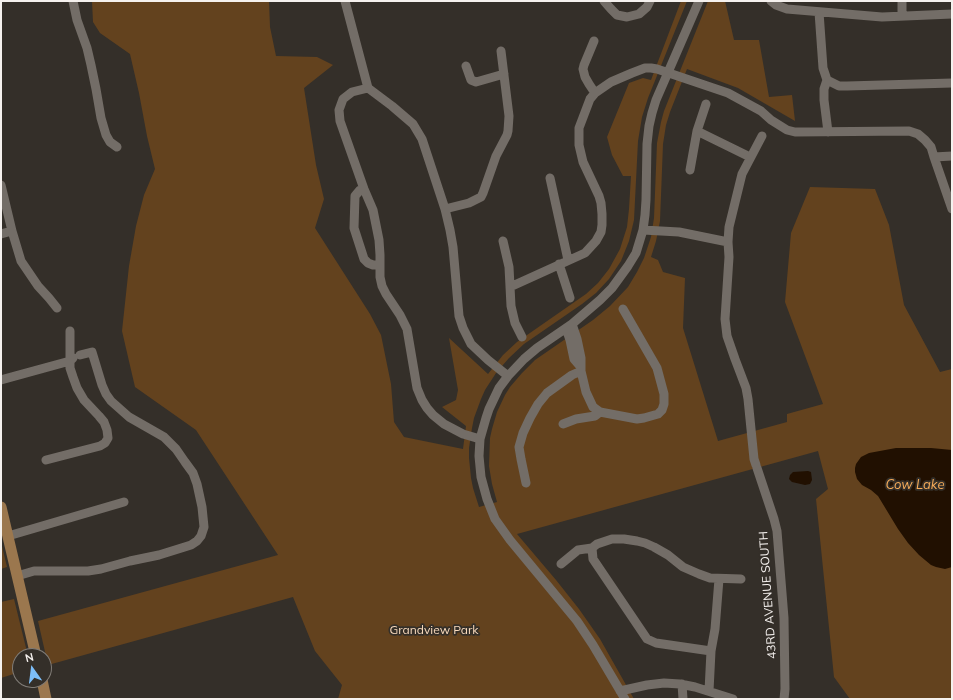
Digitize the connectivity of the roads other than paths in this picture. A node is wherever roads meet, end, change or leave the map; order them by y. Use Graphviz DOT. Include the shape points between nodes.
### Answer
graph roads {
  1 [pos="73,1"];
  2 [pos="345,1"];
  3 [pos="604,1"];
  4 [pos="650,1"];
  5 [pos="699,1"];
  6 [pos="771,1"];
  7 [pos="902,1"];
  8 [pos="819,12"];
  9 [pos="952,14"];
  10 [pos="902,16"];
  11 [pos="594,41"];
  12 [pos="501,51"];
  13 [pos="466,66"];
  14 [pos="668,72"];
  15 [pos="504,74"];
  16 [pos="827,80"];
  17 [pos="952,83"];
  18 [pos="368,88"];
  19 [pos="595,93"];
  20 [pos="706,104"];
  21 [pos="697,131"];
  22 [pos="828,132"];
  23 [pos="762,136"];
  24 [pos="117,147"];
  25 [pos="952,156"];
  26 [pos="750,157"];
  27 [pos="934,157"];
  28 [pos="690,170"];
  29 [pos="550,178"];
  30 [pos="1,186"];
  31 [pos="364,189"];
  32 [pos="445,209"];
  33 [pos="952,209"];
  34 [pos="642,230"];
  35 [pos="12,231"];
  36 [pos="1,234"];
  37 [pos="503,241"];
  38 [pos="728,242"];
  39 [pos="568,260"];
  40 [pos="559,264"];
  41 [pos="380,265"];
  42 [pos="510,287"];
  43 [pos="570,298"];
  44 [pos="57,308"];
  45 [pos="623,308"];
  46 [pos="569,326"];
  47 [pos="70,331"];
  48 [pos="522,337"];
  49 [pos="75,358"];
  50 [pos="581,369"];
  51 [pos="508,376"];
  52 [pos="1,380"];
  53 [pos="600,412"];
  54 [pos="563,424"];
  55 [pos="480,439"];
  56 [pos="46,460"];
  57 [pos="526,483"];
  58 [pos="124,502"];
  59 [pos="1,507"];
  60 [pos="8,536"];
  61 [pos="592,548"];
  62 [pos="561,564"];
  63 [pos="17,576"];
  64 [pos="719,578"];
  65 [pos="741,579"];
  66 [pos="34,648"];
  67 [pos="711,651"];
  68 [pos="682,684"];
  69 [pos="44,688"];
  70 [pos="709,691"];
  71 [pos="622,695"];
  72 [pos="46,699"];
  73 [pos="683,699"];
  74 [pos="733,699"];
  75 [pos="784,699"];
  1 -- 24 [label="street" via="93,70 106,135"];
  2 -- 18 [label="street"];
  3 -- 4 [label="street" via="617,15 626,17 639,14"];
  5 -- 14 [label="street"];
  6 -- 8 [label="street" via="787,9"];
  7 -- 10 [label="street"];
  8 -- 10 [label="street"];
  8 -- 16 [label="street" via="823,68"];
  9 -- 10 [label="street"];
  11 -- 19 [label="street" via="583,69"];
  12 -- 15 [label="street"];
  13 -- 15 [label="street" via="471,80 476,82"];
  14 -- 19 [label="street" via="645,68 611,82"];
  14 -- 22 [label="street" via="735,96 787,130"];
  14 -- 34 [label="street" via="656,100 649,126"];
  15 -- 32 [label="street" via="509,116 508,131 483,193 474,201"];
  16 -- 17 [label="street" via="839,86"];
  16 -- 22 [label="street" via="824,100"];
  18 -- 31 [label="street" via="352,92 343,99 338,110"];
  18 -- 32 [label="street" via="413,124 425,146"];
  19 -- 39 [label="street" via="586,108 579,136 583,162 602,203 601,232 586,253"];
  20 -- 21 [label="street"];
  21 -- 26 [label="street"];
  21 -- 28 [label="street"];
  22 -- 27 [label="street" via="909,131 925,140"];
  23 -- 26 [label="street, 43RD AVENUE SOUTH"];
  25 -- 27 [label="street"];
  26 -- 38 [label="street, 43RD AVENUE SOUTH" via="740,179"];
  27 -- 33 [label="street"];
  29 -- 39 [label="street"];
  30 -- 35 [label="street"];
  31 -- 41 [label="street" via="376,223"];
  31 -- 41 [label="street" via="355,196 354,228 364,259 373,265"];
  32 -- 51 [label="street" via="453,247 459,316 463,328 478,352"];
  34 -- 38 [label="street" via="679,232"];
  34 -- 46 [label="street" via="636,253 612,288"];
  35 -- 36 [label="street"];
  35 -- 44 [label="street" via="21,261"];
  37 -- 42 [label="street" via="509,267"];
  38 -- 75 [label="street, 43RD AVENUE SOUTH" via="727,336 746,388 754,459 777,531 784,618"];
  39 -- 40 [label="street"];
  40 -- 42 [label="street"];
  40 -- 43 [label="street"];
  41 -- 55 [label="street" via="382,286 407,330 415,378 422,400 433,415 444,424"];
  42 -- 48 [label="street" via="512,314"];
  45 -- 53 [label="street" via="657,368 664,404 658,414 638,419"];
  46 -- 50 [label="street" via="577,339"];
  46 -- 51 [label="street" via="533,351"];
  47 -- 49 [label="street"];
  49 -- 52 [label="street"];
  49 -- 56 [label="street" via="70,368 72,377 84,400 104,422 108,438 100,446"];
  49 -- 63 [label="street" via="92,352 102,385 111,401 129,417 164,438 185,462 198,484 204,527 201,536 191,545 158,556 88,571 34,571"];
  50 -- 53 [label="street" via="589,399 593,407"];
  50 -- 57 [label="street" via="547,393 538,404 523,433 520,459"];
  51 -- 55 [label="street" via="490,406"];
  53 -- 54 [label="street" via="595,416"];
  55 -- 71 [label="street" via="482,477 494,516 506,535 577,622"];
  58 -- 60 [label="street"];
  59 -- 60 [label="main road"];
  60 -- 63 [label="main road"];
  61 -- 62 [label="street" via="578,550"];
  61 -- 64 [label="street" via="612,539 637,541 654,547 694,572 710,578"];
  61 -- 67 [label="street" via="593,559 647,638 656,643"];
  63 -- 66 [label="main road"];
  64 -- 65 [label="street"];
  64 -- 67 [label="street"];
  67 -- 70 [label="street"];
  68 -- 70 [label="street"];
  68 -- 71 [label="street" via="647,685"];
  68 -- 73 [label="street"];
  69 -- 72 [label="main road"];
  70 -- 74 [label="street"];
}
